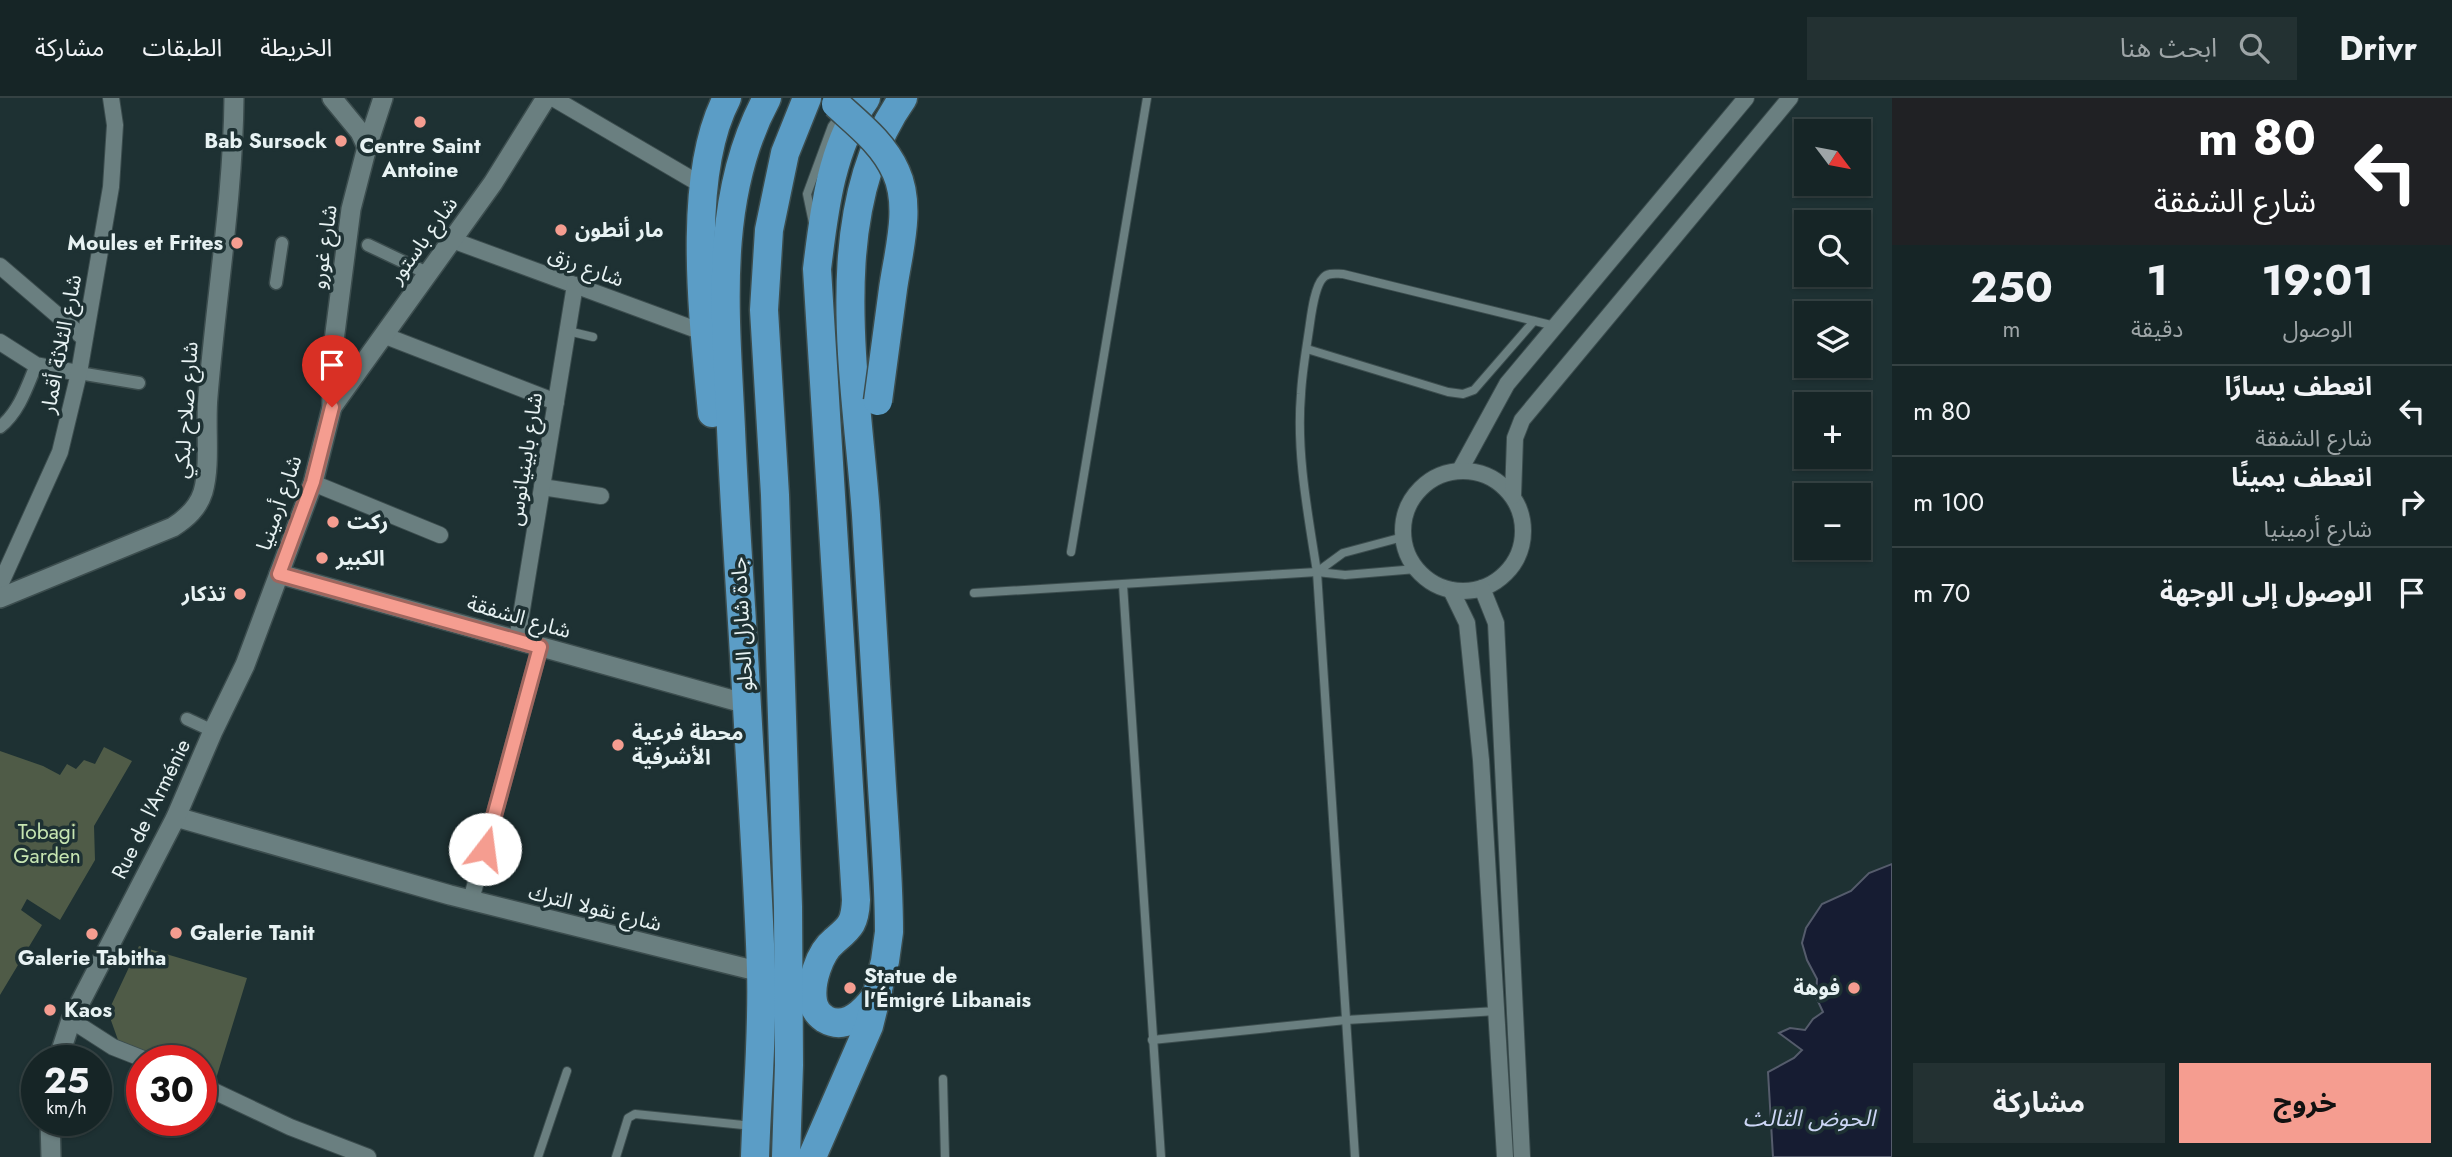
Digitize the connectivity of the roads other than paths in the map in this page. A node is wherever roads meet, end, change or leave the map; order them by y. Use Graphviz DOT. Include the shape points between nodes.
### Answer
graph roads {
  1 [pos="234,98"];
  2 [pos="332,98"];
  3 [pos="383,98"];
  4 [pos="546,98"];
  5 [pos="553,98"];
  6 [pos="727,98"];
  7 [pos="767,98"];
  8 [pos="807,98"];
  9 [pos="866,98"];
  10 [pos="903,98"];
  11 [pos="1147,98"];
  12 [pos="1746,98"];
  13 [pos="1790,98"];
  14 [pos="837,99"];
  15 [pos="112,102"];
  16 [pos="367,147"];
  17 [pos="705,187"];
  18 [pos="452,240"];
  19 [pos="282,243"];
  20 [pos="368,244"];
  21 [pos="819,254"];
  22 [pos="0,266"];
  23 [pos="427,273"];
  24 [pos="276,283"];
  25 [pos="575,285"];
  26 [pos="1535,321"];
  27 [pos="1555,326"];
  28 [pos="568,331"];
  29 [pos="705,333"];
  30 [pos="383,335"];
  31 [pos="593,337"];
  32 [pos="84,338"];
  33 [pos="1307,349"];
  34 [pos="4,351"];
  35 [pos="331,364"];
  36 [pos="36,365"];
  37 [pos="79,373"];
  38 [pos="355,373"];
  39 [pos="139,383"];
  40 [pos="556,402"];
  41 [pos="332,407"];
  42 [pos="0,427"];
  43 [pos="1460,470"];
  44 [pos="313,482"];
  45 [pos="542,487"];
  46 [pos="601,496"];
  47 [pos="1513,496"];
  48 [pos="866,514"];
  49 [pos="440,535"];
  50 [pos="1403,537"];
  51 [pos="1071,552"];
  52 [pos="738,563"];
  53 [pos="1416,569"];
  54 [pos="1317,572"];
  55 [pos="279,574"];
  56 [pos="0,585"];
  57 [pos="1123,585"];
  58 [pos="1482,588"];
  59 [pos="1451,590"];
  60 [pos="974,593"];
  61 [pos="0,598"];
  62 [pos="517,640"];
  63 [pos="540,647"];
  64 [pos="747,704"];
  65 [pos="187,719"];
  66 [pos="213,731"];
  67 [pos="176,817"];
  68 [pos="471,900"];
  69 [pos="788,908"];
  70 [pos="833,941"];
  71 [pos="761,972"];
  72 [pos="879,991"];
  73 [pos="1497,1011"];
  74 [pos="71,1020"];
  75 [pos="1346,1020"];
  76 [pos="1152,1040"];
  77 [pos="63,1045"];
  78 [pos="126,1052"];
  79 [pos="567,1071"];
  80 [pos="943,1079"];
  81 [pos="217,1093"];
  82 [pos="756,1126"];
  83 [pos="50,1136"];
  84 [pos="51,1157"];
  85 [pos="368,1157"];
  86 [pos="538,1157"];
  87 [pos="616,1157"];
  88 [pos="755,1157"];
  89 [pos="786,1157"];
  90 [pos="812,1157"];
  91 [pos="945,1157"];
  92 [pos="1161,1157"];
  93 [pos="1355,1157"];
  94 [pos="1505,1157"];
  95 [pos="1522,1157"];
  1 -- 61 [label="street, شارع صلاح لبكي" via="207,398 205,483 198,505 166,531"];
  2 -- 16 [label="street"];
  3 -- 16 [label="street, شارع غورو"];
  4 -- 18 [label="street, شارع باستور"];
  5 -- 17 [label="street"];
  6 -- 17 [label="highway" via="711,144"];
  7 -- 52 [label="highway, جادة شارل الحلو" via="749,136 728,224 726,327"];
  8 -- 69 [label="highway, جادة شارل الحلو" via="785,153 769,230 764,310 775,495"];
  9 -- 21 [label="highway" via="832,176"];
  10 -- 48 [label="highway" via="874,150 853,259 851,323"];
  11 -- 51 [label="lane"];
  12 -- 27 [label="street"];
  13 -- 47 [label="street" via="1522,420 1515,438"];
  14 -- 21 [label="lane" via="807,194"];
  14 -- 48 [label="highway, bridge" via="887,156 902,195"];
  15 -- 32 [label="street, شارع الثلاثة أقمار" via="111,187"];
  16 -- 35 [label="street, شارع غورو" via="351,209"];
  17 -- 29 [label="highway" via="701,264"];
  18 -- 23 [label="street, شارع باستور"];
  18 -- 25 [label="street, شارع رزق"];
  19 -- 24 [label="street"];
  20 -- 23 [label="street"];
  21 -- 70 [label="highway" via="856,900 852,923"];
  22 -- 32 [label="street"];
  23 -- 30 [label="street, شارع باستور"];
  25 -- 28 [label="street, شارع بابينيانوس"];
  25 -- 29 [label="street, شارع رزق"];
  26 -- 27 [label="lane"];
  26 -- 33 [label="lane" via="1474,390 1463,394"];
  26 -- 33 [label="lane" via="1331,273 1318,287"];
  27 -- 43 [label="street" via="1507,384"];
  28 -- 31 [label="lane"];
  28 -- 40 [label="street, شارع بابينيانوس"];
  29 -- 52 [label="highway" via="718,470"];
  30 -- 38 [label="street, شارع باستور"];
  30 -- 40 [label="street"];
  32 -- 37 [label="street, شارع الثلاثة أقمار"];
  33 -- 54 [label="lane" via="1300,396 1302,443"];
  34 -- 36 [label="street"];
  35 -- 38 [label="street" via="342,376"];
  35 -- 41 [label="street, شارع غورو"];
  36 -- 37 [label="street"];
  36 -- 42 [label="street" via="20,402"];
  37 -- 39 [label="street"];
  37 -- 56 [label="street, شارع الثلاثة أقمار" via="60,452"];
  38 -- 41 [label="street, شارع باستور"];
  40 -- 45 [label="street, شارع بابينيانوس"];
  41 -- 44 [label="street, شارع أرمينيا"];
  43 -- 47 [label="street" via="1480,472 1499,481"];
  43 -- 50 [label="street" via="1424,484 1411,499"];
  44 -- 49 [label="street"];
  44 -- 55 [label="street, شارع أرمينيا"];
  45 -- 46 [label="street"];
  45 -- 62 [label="street, شارع بابينيانوس"];
  47 -- 58 [label="street" via="1521,510 1522,544 1501,578"];
  48 -- 72 [label="highway" via="889,910"];
  50 -- 53 [label="street"];
  50 -- 54 [label="lane" via="1343,553"];
  52 -- 64 [label="highway, جادة شارل الحلو"];
  53 -- 54 [label="lane" via="1345,575"];
  53 -- 59 [label="street"];
  54 -- 57 [label="lane"];
  54 -- 75 [label="lane"];
  55 -- 62 [label="street, شارع الشفقة"];
  55 -- 66 [label="street, Rue de l'Arménie" via="245,665"];
  57 -- 60 [label="lane"];
  57 -- 76 [label="lane"];
  58 -- 59 [label="street"];
  58 -- 95 [label="street" via="1496,623"];
  59 -- 73 [label="street" via="1467,623 1482,760"];
  62 -- 63 [label="street, شارع الشفقة"];
  63 -- 64 [label="street, شارع الشفقة"];
  63 -- 68 [label="street"];
  64 -- 71 [label="highway, جادة شارل الحلو"];
  65 -- 66 [label="street"];
  66 -- 67 [label="street, Rue de l'Arménie"];
  67 -- 68 [label="street, شارع نقولا الترك"];
  67 -- 74 [label="street, Rue de l'Arménie"];
  68 -- 71 [label="street, شارع نقولا الترك"];
  69 -- 70 [label="highway" via="809,937"];
  69 -- 89 [label="highway, جادة شارل الحلو"];
  70 -- 72 [label="highway" via="813,988 815,1008 822,1017 847,1022 861,1014"];
  71 -- 82 [label="highway, جادة شارل الحلو"];
  72 -- 90 [label="highway" via="860,1049"];
  73 -- 75 [label="lane"];
  73 -- 94 [label="street"];
  74 -- 77 [label="street, Rue de l'Arménie"];
  74 -- 78 [label="street"];
  75 -- 76 [label="lane"];
  75 -- 93 [label="lane"];
  76 -- 92 [label="lane"];
  79 -- 86 [label="lane"];
  80 -- 91 [label="lane"];
  81 -- 85 [label="street"];
  82 -- 87 [label="lane" via="635,1114 628,1118"];
  82 -- 88 [label="highway, جادة شارل الحلو"];
  83 -- 84 [label="street"];
}
